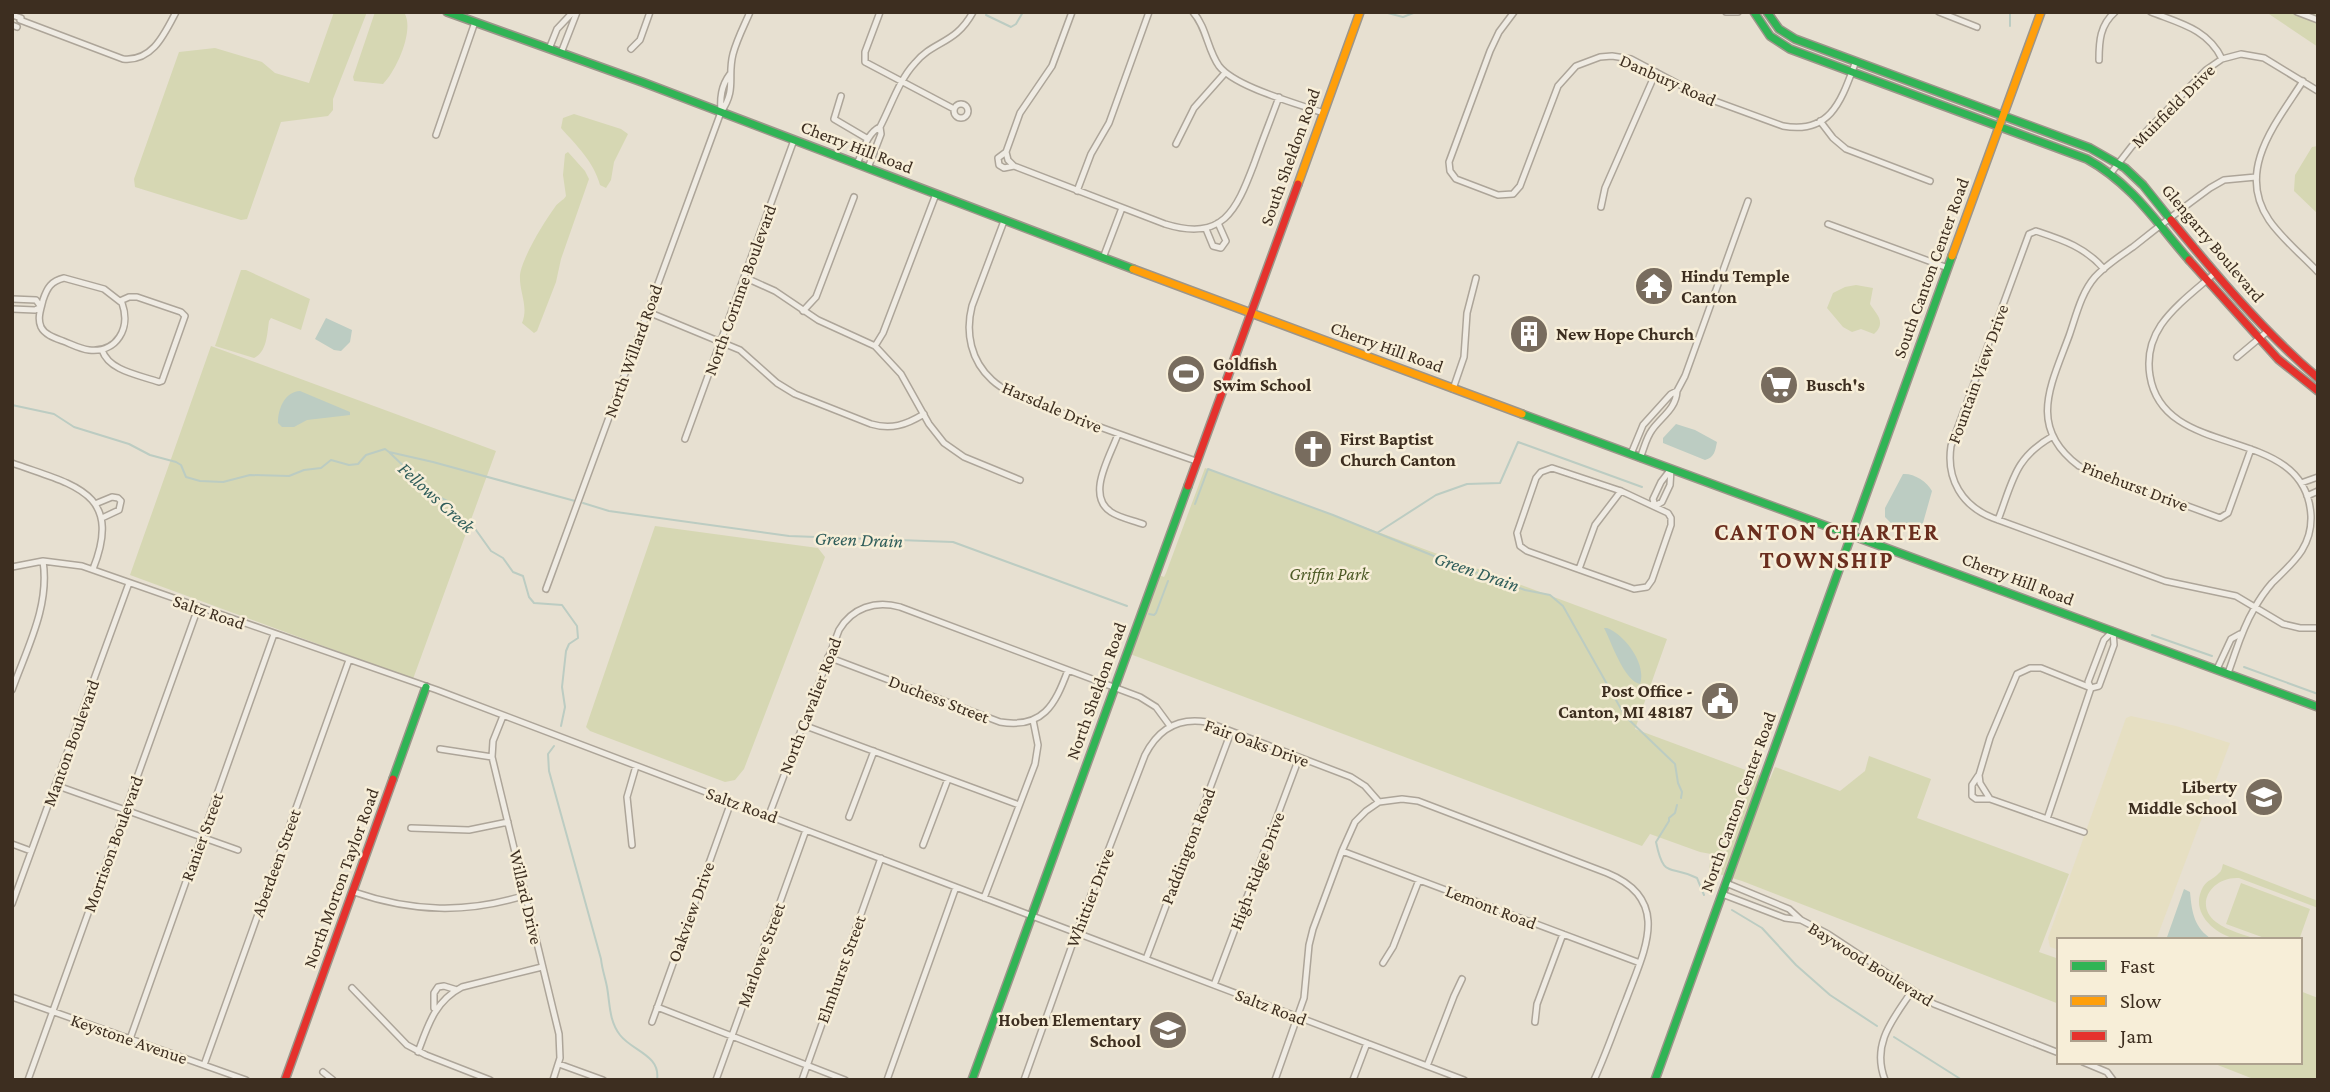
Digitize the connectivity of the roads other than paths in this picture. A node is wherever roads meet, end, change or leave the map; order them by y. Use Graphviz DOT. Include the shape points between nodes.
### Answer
graph roads {
  1 [pos="176,12"];
  2 [pos="447,12"];
  3 [pos="575,12"];
  4 [pos="650,12"];
  5 [pos="750,12"];
  6 [pos="880,12"];
  7 [pos="973,12"];
  8 [pos="1072,12"];
  9 [pos="1150,12"];
  10 [pos="1193,12"];
  11 [pos="1360,12"];
  12 [pos="1514,12"];
  13 [pos="1726,12"];
  14 [pos="1738,12"];
  15 [pos="1754,12"];
  16 [pos="1767,12"];
  17 [pos="1939,12"];
  18 [pos="2041,12"];
  19 [pos="2115,12"];
  20 [pos="2151,12"];
  21 [pos="2297,12"];
  22 [pos="12,15"];
  23 [pos="2318,20"];
  24 [pos="17,22"];
  25 [pos="475,22"];
  26 [pos="1978,27"];
  27 [pos="1799,40"];
  28 [pos="550,49"];
  29 [pos="631,49"];
  30 [pos="1795,51"];
  31 [pos="561,53"];
  32 [pos="2222,59"];
  33 [pos="2099,60"];
  34 [pos="1856,61"];
  35 [pos="1882,71"];
  36 [pos="1656,72"];
  37 [pos="1852,72"];
  38 [pos="1225,73"];
  39 [pos="2303,81"];
  40 [pos="902,82"];
  41 [pos="1878,82"];
  42 [pos="2318,91"];
  43 [pos="841,96"];
  44 [pos="1279,97"];
  45 [pos="1951,97"];
  46 [pos="1948,108"];
  47 [pos="954,109"];
  48 [pos="721,112"];
  49 [pos="1322,113"];
  50 [pos="2003,116"];
  51 [pos="1820,121"];
  52 [pos="880,127"];
  53 [pos="1999,127"];
  54 [pos="436,135"];
  55 [pos="869,139"];
  56 [pos="794,140"];
  57 [pos="1176,144"];
  58 [pos="2078,144"];
  59 [pos="1006,155"];
  60 [pos="2074,155"];
  61 [pos="2118,163"];
  62 [pos="857,164"];
  63 [pos="1014,166"];
  64 [pos="868,168"];
  65 [pos="2111,173"];
  66 [pos="2256,177"];
  67 [pos="1930,181"];
  68 [pos="1077,191"];
  69 [pos="936,194"];
  70 [pos="854,197"];
  71 [pos="1748,201"];
  72 [pos="1122,208"];
  73 [pos="1601,208"];
  74 [pos="2170,218"];
  75 [pos="1004,221"];
  76 [pos="1218,223"];
  77 [pos="1828,224"];
  78 [pos="2161,225"];
  79 [pos="1206,229"];
  80 [pos="1103,258"];
  81 [pos="1948,268"];
  82 [pos="2104,269"];
  83 [pos="2318,271"];
  84 [pos="2215,273"];
  85 [pos="744,277"];
  86 [pos="1476,278"];
  87 [pos="2206,281"];
  88 [pos="12,299"];
  89 [pos="120,301"];
  90 [pos="41,307"];
  91 [pos="12,309"];
  92 [pos="803,311"];
  93 [pos="648,312"];
  94 [pos="1250,313"];
  95 [pos="2268,331"];
  96 [pos="2259,339"];
  97 [pos="721,342"];
  98 [pos="875,346"];
  99 [pos="102,350"];
  100 [pos="2237,357"];
  101 [pos="2316,377"];
  102 [pos="2307,385"];
  103 [pos="1453,389"];
  104 [pos="1677,391"];
  105 [pos="2318,391"];
  106 [pos="923,414"];
  107 [pos="1118,434"];
  108 [pos="2053,436"];
  109 [pos="685,439"];
  110 [pos="2251,449"];
  111 [pos="1631,454"];
  112 [pos="1640,458"];
  113 [pos="1196,461"];
  114 [pos="12,463"];
  115 [pos="1671,469"];
  116 [pos="2318,477"];
  117 [pos="1020,480"];
  118 [pos="2301,483"];
  119 [pos="1621,491"];
  120 [pos="2318,491"];
  121 [pos="2307,496"];
  122 [pos="96,504"];
  123 [pos="1655,506"];
  124 [pos="102,518"];
  125 [pos="1998,520"];
  126 [pos="1143,523"];
  127 [pos="1850,535"];
  128 [pos="43,561"];
  129 [pos="12,567"];
  130 [pos="93,569"];
  131 [pos="1579,569"];
  132 [pos="129,583"];
  133 [pos="547,589"];
  134 [pos="2255,607"];
  135 [pos="198,608"];
  136 [pos="2318,628"];
  137 [pos="2113,631"];
  138 [pos="274,634"];
  139 [pos="2240,634"];
  140 [pos="828,657"];
  141 [pos="349,660"];
  142 [pos="2217,669"];
  143 [pos="1068,670"];
  144 [pos="2092,670"];
  145 [pos="2228,673"];
  146 [pos="2103,674"];
  147 [pos="426,687"];
  148 [pos="1114,687"];
  149 [pos="2091,688"];
  150 [pos="12,690"];
  151 [pos="2318,706"];
  152 [pos="503,716"];
  153 [pos="1033,720"];
  154 [pos="803,725"];
  155 [pos="1170,726"];
  156 [pos="1231,732"];
  157 [pos="440,749"];
  158 [pos="874,751"];
  159 [pos="492,757"];
  160 [pos="1299,758"];
  161 [pos="636,766"];
  162 [pos="1979,775"];
  163 [pos="948,779"];
  164 [pos="55,785"];
  165 [pos="1990,799"];
  166 [pos="731,802"];
  167 [pos="1379,802"];
  168 [pos="1019,806"];
  169 [pos="125,810"];
  170 [pos="769,815"];
  171 [pos="849,817"];
  172 [pos="2047,819"];
  173 [pos="508,822"];
  174 [pos="411,828"];
  175 [pos="806,830"];
  176 [pos="2084,832"];
  177 [pos="202,838"];
  178 [pos="12,844"];
  179 [pos="632,845"];
  180 [pos="923,845"];
  181 [pos="239,850"];
  182 [pos="32,851"];
  183 [pos="1342,851"];
  184 [pos="881,858"];
  185 [pos="1419,880"];
  186 [pos="1726,883"];
  187 [pos="956,887"];
  188 [pos="354,892"];
  189 [pos="1722,894"];
  190 [pos="526,895"];
  191 [pos="984,898"];
  192 [pos="12,904"];
  193 [pos="1031,916"];
  194 [pos="1801,920"];
  195 [pos="1076,934"];
  196 [pos="1563,934"];
  197 [pos="1146,959"];
  198 [pos="1382,963"];
  199 [pos="1640,963"];
  200 [pos="542,967"];
  201 [pos="1462,979"];
  202 [pos="1214,985"];
  203 [pos="352,988"];
  204 [pos="457,990"];
  205 [pos="1912,991"];
  206 [pos="12,997"];
  207 [pos="657,1007"];
  208 [pos="52,1012"];
  209 [pos="434,1012"];
  210 [pos="1297,1017"];
  211 [pos="652,1023"];
  212 [pos="1535,1023"];
  213 [pos="732,1036"];
  214 [pos="130,1039"];
  215 [pos="1367,1044"];
  216 [pos="418,1052"];
  217 [pos="2057,1052"];
  218 [pos="559,1064"];
  219 [pos="2088,1064"];
  220 [pos="204,1065"];
  221 [pos="807,1066"];
  222 [pos="1427,1066"];
  223 [pos="323,1072"];
  224 [pos="2112,1078"];
  225 [pos="28,1080"];
  226 [pos="246,1080"];
  227 [pos="285,1080"];
  228 [pos="333,1080"];
  229 [pos="490,1080"];
  230 [pos="553,1080"];
  231 [pos="603,1080"];
  232 [pos="716,1080"];
  233 [pos="802,1080"];
  234 [pos="845,1080"];
  235 [pos="887,1080"];
  236 [pos="972,1080"];
  237 [pos="1024,1080"];
  238 [pos="1275,1080"];
  239 [pos="1353,1080"];
  240 [pos="1464,1080"];
  241 [pos="1594,1080"];
  242 [pos="1655,1080"];
  243 [pos="1885,1080"];
  1 -- 24 [label="street" via="148,54 134,60"];
  2 -- 25 [label="main road, Cherry Hill Road"];
  3 -- 28 [label="street" via="557,29"];
  3 -- 31 [label="street"];
  4 -- 29 [label="street" via="640,40"];
  5 -- 48 [label="street, North Willard Road" via="734,50 732,82"];
  6 -- 40 [label="street" via="864,60"];
  7 -- 40 [label="street" via="953,38 921,56"];
  8 -- 59 [label="street" via="1052,66 1023,107"];
  9 -- 68 [label="street" via="1109,123"];
  10 -- 38 [label="street"];
  11 -- 49 [label="main road, South Sheldon Road"];
  12 -- 36 [label="street, Danbury Road" via="1490,51 1450,158 1452,174 1460,181 1498,195 1513,194 1555,92 1572,70 1590,59 1612,56"];
  13 -- 14 [label="street"];
  15 -- 30 [label="main road, Glengarry Boulevard" via="1770,36"];
  16 -- 27 [label="main road, Glengarry Boulevard" via="1779,29"];
  17 -- 26 [label="street"];
  18 -- 50 [label="main road, South Canton Center Road"];
  19 -- 33 [label="street" via="2103,27"];
  20 -- 32 [label="street" via="2199,31"];
  21 -- 23 [label="street"];
  22 -- 24 [label="street"];
  25 -- 28 [label="main road, Cherry Hill Road"];
  25 -- 54 [label="street"];
  27 -- 30 [label="main road"];
  27 -- 34 [label="main road, Glengarry Boulevard"];
  28 -- 31 [label="main road, Cherry Hill Road"];
  30 -- 37 [label="main road, Glengarry Boulevard"];
  31 -- 48 [label="main road, Cherry Hill Road"];
  32 -- 39 [label="street, Muirfield Drive" via="2259,56"];
  32 -- 61 [label="street, Muirfield Drive" via="2206,70"];
  34 -- 35 [label="main road, Glengarry Boulevard"];
  34 -- 37 [label="street"];
  35 -- 41 [label="main road"];
  35 -- 45 [label="main road, Glengarry Boulevard"];
  36 -- 51 [label="street, Danbury Road" via="1701,96 1783,126 1803,128"];
  36 -- 73 [label="street" via="1605,188"];
  37 -- 41 [label="main road, Glengarry Boulevard"];
  37 -- 51 [label="street" via="1838,105"];
  38 -- 44 [label="street"];
  38 -- 57 [label="street" via="1194,108"];
  39 -- 42 [label="street, Muirfield Drive"];
  39 -- 66 [label="street" via="2263,144"];
  40 -- 47 [label="street"];
  40 -- 52 [label="street"];
  41 -- 46 [label="main road, Glengarry Boulevard"];
  43 -- 55 [label="street" via="834,119"];
  44 -- 49 [label="street"];
  44 -- 76 [label="street" via="1241,198"];
  45 -- 46 [label="main road"];
  45 -- 50 [label="main road, Glengarry Boulevard"];
  46 -- 53 [label="main road, Glengarry Boulevard"];
  48 -- 56 [label="main road, Cherry Hill Road"];
  48 -- 93 [label="street, North Willard Road"];
  49 -- 94 [label="main road, South Sheldon Road"];
  50 -- 53 [label="main road, South Canton Center Road"];
  50 -- 58 [label="main road, Glengarry Boulevard"];
  51 -- 67 [label="street" via="1846,149"];
  52 -- 55 [label="street"];
  52 -- 64 [label="street"];
  53 -- 60 [label="main road, Glengarry Boulevard"];
  53 -- 81 [label="main road, South Canton Center Road"];
  55 -- 62 [label="street"];
  56 -- 62 [label="main road, Cherry Hill Road"];
  56 -- 85 [label="street, North Corinne Boulevard"];
  58 -- 60 [label="main road"];
  58 -- 61 [label="main road, Glengarry Boulevard"];
  59 -- 63 [label="street"];
  59 -- 63 [label="street" via="998,158 998,163 1004,168"];
  60 -- 65 [label="main road, Glengarry Boulevard"];
  61 -- 65 [label="street, Muirfield Drive"];
  61 -- 74 [label="main road, Glengarry Boulevard"];
  62 -- 64 [label="main road, Cherry Hill Road"];
  63 -- 68 [label="street"];
  64 -- 69 [label="main road, Cherry Hill Road"];
  65 -- 78 [label="main road, Glengarry Boulevard"];
  66 -- 74 [label="street" via="2218,182"];
  66 -- 83 [label="street" via="2267,218"];
  68 -- 72 [label="street"];
  69 -- 75 [label="main road, Cherry Hill Road"];
  69 -- 98 [label="street"];
  70 -- 92 [label="street" via="816,297"];
  71 -- 104 [label="street"];
  72 -- 79 [label="street" via="1180,229"];
  72 -- 80 [label="street"];
  74 -- 78 [label="street"];
  74 -- 84 [label="main road, Glengarry Boulevard"];
  75 -- 80 [label="main road, Cherry Hill Road"];
  75 -- 107 [label="street, Harsdale Drive" via="970,314 970,340 978,362 990,379 1008,391"];
  76 -- 79 [label="street"];
  76 -- 79 [label="street" via="1226,241 1221,248 1213,246"];
  77 -- 81 [label="street"];
  78 -- 82 [label="street"];
  78 -- 87 [label="main road, Glengarry Boulevard"];
  80 -- 94 [label="main road, Cherry Hill Road"];
  81 -- 127 [label="main road, South Canton Center Road"];
  82 -- 108 [label="street" via="2084,294 2049,389 2047,414"];
  82 -- 125 [label="street, Fountain View Drive" via="2073,244 2036,231 2028,235 1950,454 1952,476 1961,495 1976,510"];
  84 -- 87 [label="street"];
  84 -- 95 [label="main road, Glengarry Boulevard"];
  85 -- 92 [label="street"];
  85 -- 97 [label="street, North Corinne Boulevard"];
  86 -- 103 [label="street" via="1467,313 1464,357"];
  87 -- 96 [label="main road, Glengarry Boulevard"];
  87 -- 110 [label="street" via="2157,331 2149,357 2151,382 2162,404 2178,420"];
  88 -- 90 [label="street" via="36,300"];
  89 -- 90 [label="street" via="104,289 64,278 50,286"];
  89 -- 99 [label="street" via="126,318 124,330 114,344"];
  89 -- 99 [label="street" via="137,297 185,316 162,381 108,362"];
  90 -- 91 [label="street"];
  90 -- 99 [label="street" via="40,324 48,335 86,350"];
  92 -- 98 [label="street"];
  93 -- 97 [label="street"];
  93 -- 133 [label="street, North Willard Road"];
  94 -- 103 [label="main road, Cherry Hill Road"];
  94 -- 113 [label="main road, North Sheldon Road"];
  95 -- 96 [label="street"];
  95 -- 101 [label="main road, Glengarry Boulevard"];
  96 -- 100 [label="street"];
  96 -- 102 [label="main road, Glengarry Boulevard"];
  97 -- 106 [label="street" via="744,352 795,394 871,424 897,426"];
  97 -- 109 [label="street, North Corinne Boulevard"];
  98 -- 106 [label="street" via="901,374"];
  101 -- 102 [label="main road, Glengarry Boulevard"];
  102 -- 105 [label="main road, Glengarry Boulevard"];
  103 -- 111 [label="main road, Cherry Hill Road"];
  104 -- 111 [label="street" via="1643,425"];
  104 -- 112 [label="street" via="1672,408 1649,435"];
  106 -- 117 [label="street" via="951,450"];
  107 -- 113 [label="street, Harsdale Drive"];
  107 -- 126 [label="street" via="1099,496 1108,510"];
  108 -- 110 [label="street, Pinehurst Drive" via="2065,454 2084,468 2220,518 2228,513"];
  108 -- 125 [label="street" via="2021,461"];
  110 -- 118 [label="street" via="2281,462"];
  111 -- 112 [label="main road, Cherry Hill Road"];
  112 -- 115 [label="main road, Cherry Hill Road"];
  113 -- 148 [label="main road, North Sheldon Road"];
  114 -- 122 [label="street" via="72,485"];
  115 -- 123 [label="street" via="1653,499"];
  115 -- 127 [label="main road, Cherry Hill Road"];
  116 -- 118 [label="street"];
  118 -- 121 [label="street"];
  119 -- 123 [label="street"];
  119 -- 131 [label="street" via="1595,525"];
  119 -- 131 [label="street" via="1552,468 1536,478 1517,533 1518,543 1527,551"];
  120 -- 121 [label="street"];
  121 -- 134 [label="street" via="2311,522 2304,547"];
  122 -- 124 [label="street"];
  122 -- 124 [label="street" via="112,497 120,500 119,510"];
  123 -- 131 [label="street" via="1672,521 1647,587 1634,589"];
  124 -- 130 [label="street" via="102,544"];
  125 -- 134 [label="street, Fountain View Drive" via="2165,581 2231,594"];
  127 -- 137 [label="main road, Cherry Hill Road"];
  127 -- 186 [label="main road, North Canton Center Road"];
  128 -- 129 [label="street, Saltz Road"];
  128 -- 130 [label="street, Saltz Road"];
  128 -- 150 [label="street" via="43,605"];
  130 -- 132 [label="street, Saltz Road"];
  132 -- 135 [label="street, Saltz Road"];
  132 -- 164 [label="street, Manton Boulevard"];
  134 -- 136 [label="street, Fountain View Drive" via="2283,624"];
  134 -- 139 [label="street"];
  135 -- 138 [label="street, Saltz Road"];
  135 -- 169 [label="street, Morrison Boulevard"];
  137 -- 142 [label="main road, Cherry Hill Road"];
  137 -- 144 [label="street" via="2104,640"];
  137 -- 146 [label="street" via="2114,645"];
  138 -- 141 [label="street, Saltz Road"];
  138 -- 177 [label="street, Ranier Street"];
  139 -- 142 [label="street" via="2231,639"];
  139 -- 145 [label="street"];
  140 -- 143 [label="street, North Cavalier Road" via="842,625 853,614 883,604"];
  140 -- 153 [label="street, Duchess Street" via="1000,722"];
  140 -- 154 [label="street, North Cavalier Road"];
  141 -- 147 [label="street, Saltz Road"];
  141 -- 220 [label="street, Aberdeen Street"];
  142 -- 145 [label="main road, Cherry Hill Road"];
  143 -- 148 [label="street"];
  143 -- 153 [label="street" via="1055,701"];
  144 -- 146 [label="street"];
  144 -- 149 [label="street"];
  145 -- 151 [label="main road, Cherry Hill Road"];
  146 -- 149 [label="street" via="2099,685"];
  147 -- 152 [label="street, Saltz Road"];
  147 -- 188 [label="main road, North Morton Taylor Road"];
  148 -- 155 [label="street" via="1150,703"];
  148 -- 193 [label="main road, North Sheldon Road"];
  149 -- 162 [label="street" via="2041,668 2030,667 2017,674"];
  149 -- 172 [label="street"];
  152 -- 159 [label="street, Willard Drive"];
  152 -- 161 [label="street, Saltz Road"];
  153 -- 168 [label="street" via="1037,755"];
  154 -- 158 [label="street"];
  154 -- 170 [label="street, North Cavalier Road"];
  155 -- 156 [label="street, Fair Oaks Drive" via="1199,721"];
  155 -- 195 [label="street, Whittier Drive" via="1155,737 1145,755"];
  156 -- 160 [label="street, Fair Oaks Drive"];
  156 -- 197 [label="street, Paddington Road"];
  157 -- 159 [label="street"];
  158 -- 163 [label="street"];
  158 -- 171 [label="street"];
  159 -- 173 [label="street, Willard Drive"];
  160 -- 167 [label="street, Fair Oaks Drive" via="1355,778"];
  160 -- 202 [label="street, High-Ridge Drive"];
  161 -- 166 [label="street, Saltz Road"];
  161 -- 179 [label="street" via="627,797"];
  162 -- 165 [label="street"];
  162 -- 165 [label="street" via="1972,796"];
  163 -- 168 [label="street"];
  163 -- 180 [label="street"];
  164 -- 169 [label="street"];
  164 -- 182 [label="street, Manton Boulevard"];
  165 -- 172 [label="street"];
  166 -- 170 [label="street, Saltz Road"];
  166 -- 207 [label="street, Oakview Drive"];
  167 -- 183 [label="street" via="1355,822"];
  167 -- 199 [label="street" via="1418,801 1615,876 1643,900 1649,926"];
  168 -- 191 [label="street"];
  169 -- 177 [label="street"];
  169 -- 208 [label="street, Morrison Boulevard"];
  170 -- 175 [label="street, Saltz Road"];
  172 -- 176 [label="street"];
  173 -- 174 [label="street" via="469,830"];
  173 -- 190 [label="street, Willard Drive"];
  175 -- 184 [label="street, Saltz Road"];
  175 -- 213 [label="street, Marlowe Street"];
  177 -- 181 [label="street"];
  177 -- 214 [label="street, Ranier Street"];
  178 -- 182 [label="street"];
  182 -- 192 [label="street, Manton Boulevard"];
  183 -- 185 [label="street, Lemont Road"];
  183 -- 210 [label="street" via="1313,929 1306,988"];
  184 -- 187 [label="street, Saltz Road"];
  184 -- 221 [label="street, Elmhurst Street"];
  185 -- 196 [label="street, Lemont Road"];
  185 -- 198 [label="street" via="1393,947"];
  186 -- 189 [label="main road, North Canton Center Road"];
  186 -- 194 [label="street, Baywood Boulevard" via="1789,909"];
  187 -- 191 [label="street, Saltz Road"];
  187 -- 235 [label="street"];
  188 -- 190 [label="street" via="436,910 482,906"];
  188 -- 227 [label="main road, North Morton Taylor Road"];
  189 -- 194 [label="street, Baywood Boulevard"];
  189 -- 242 [label="main road, North Canton Center Road"];
  190 -- 200 [label="street, Willard Drive"];
  191 -- 193 [label="street, Saltz Road"];
  193 -- 195 [label="street, Saltz Road"];
  193 -- 236 [label="main road, North Sheldon Road"];
  194 -- 205 [label="street, Baywood Boulevard"];
  195 -- 197 [label="street, Saltz Road"];
  195 -- 237 [label="street, Whittier Drive"];
  196 -- 199 [label="street, Lemont Road"];
  196 -- 212 [label="street" via="1537,1004"];
  197 -- 202 [label="street, Saltz Road"];
  199 -- 241 [label="street"];
  200 -- 204 [label="street"];
  200 -- 218 [label="street, Willard Drive" via="561,1041"];
  201 -- 222 [label="street"];
  202 -- 210 [label="street, Saltz Road"];
  203 -- 216 [label="street" via="398,1038"];
  204 -- 209 [label="street"];
  204 -- 209 [label="street" via="441,985 436,989"];
  205 -- 217 [label="street, Baywood Boulevard" via="1943,1008"];
  205 -- 243 [label="street" via="1882,1038"];
  206 -- 208 [label="street, Keystone Avenue"];
  207 -- 211 [label="street, Oakview Drive"];
  207 -- 213 [label="street"];
  208 -- 214 [label="street, Keystone Avenue"];
  208 -- 225 [label="street, Morrison Boulevard"];
  209 -- 216 [label="street"];
  210 -- 215 [label="street, Saltz Road"];
  210 -- 238 [label="street"];
  213 -- 221 [label="street"];
  213 -- 232 [label="street, Marlowe Street"];
  214 -- 220 [label="street, Keystone Avenue"];
  215 -- 222 [label="street, Saltz Road"];
  215 -- 239 [label="street"];
  216 -- 229 [label="street"];
  218 -- 230 [label="street, Willard Drive"];
  218 -- 231 [label="street"];
  219 -- 224 [label="street"];
  220 -- 226 [label="street, Keystone Avenue"];
  221 -- 233 [label="street, Elmhurst Street"];
  221 -- 234 [label="street"];
  222 -- 240 [label="street, Saltz Road"];
  223 -- 228 [label="street"];
}
